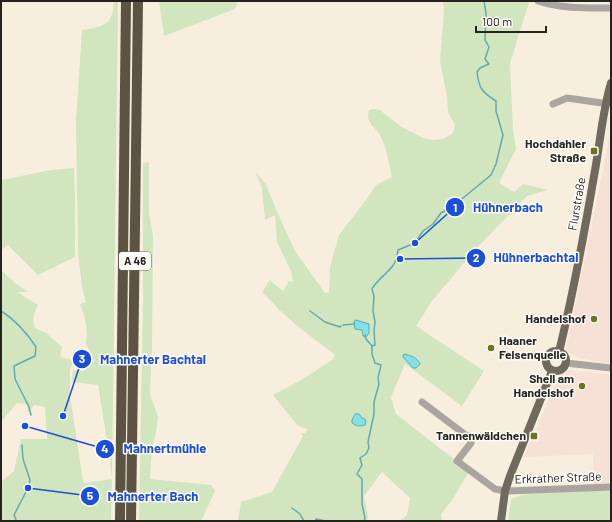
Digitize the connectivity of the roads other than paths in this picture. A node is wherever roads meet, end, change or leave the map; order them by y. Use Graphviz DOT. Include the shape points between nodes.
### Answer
graph roads {
  1 [pos="126,1"];
  2 [pos="138,1"];
  3 [pos="538,1"];
  4 [pos="580,4"];
  5 [pos="611,8"];
  6 [pos="611,83"];
  7 [pos="608,103"];
  8 [pos="554,104"];
  9 [pos="559,352"];
  10 [pos="566,362"];
  11 [pos="611,368"];
  12 [pos="552,371"];
  13 [pos="422,402"];
  14 [pos="611,487"];
  15 [pos="505,491"];
  16 [pos="120,521"];
  17 [pos="131,521"];
  18 [pos="501,521"];
  1 -- 16 [label="highway, A 46"];
  2 -- 17 [label="highway, A 46"];
  3 -- 4 [label="street" via="564,7"];
  4 -- 5 [label="street"];
  6 -- 7 [label="main road, Flurstraße"];
  7 -- 8 [label="street" via="567,98"];
  7 -- 9 [label="main road, Flurstraße" via="572,297"];
  9 -- 10 [label="main road"];
  9 -- 12 [label="main road" via="552,352 547,356 547,367"];
  10 -- 11 [label="street"];
  10 -- 12 [label="main road" via="562,369"];
  12 -- 15 [label="main road"];
  13 -- 15 [label="street" via="471,439 471,443 457,460 495,489"];
  14 -- 15 [label="street, Erkrather Straße"];
  15 -- 18 [label="main road"];
}
